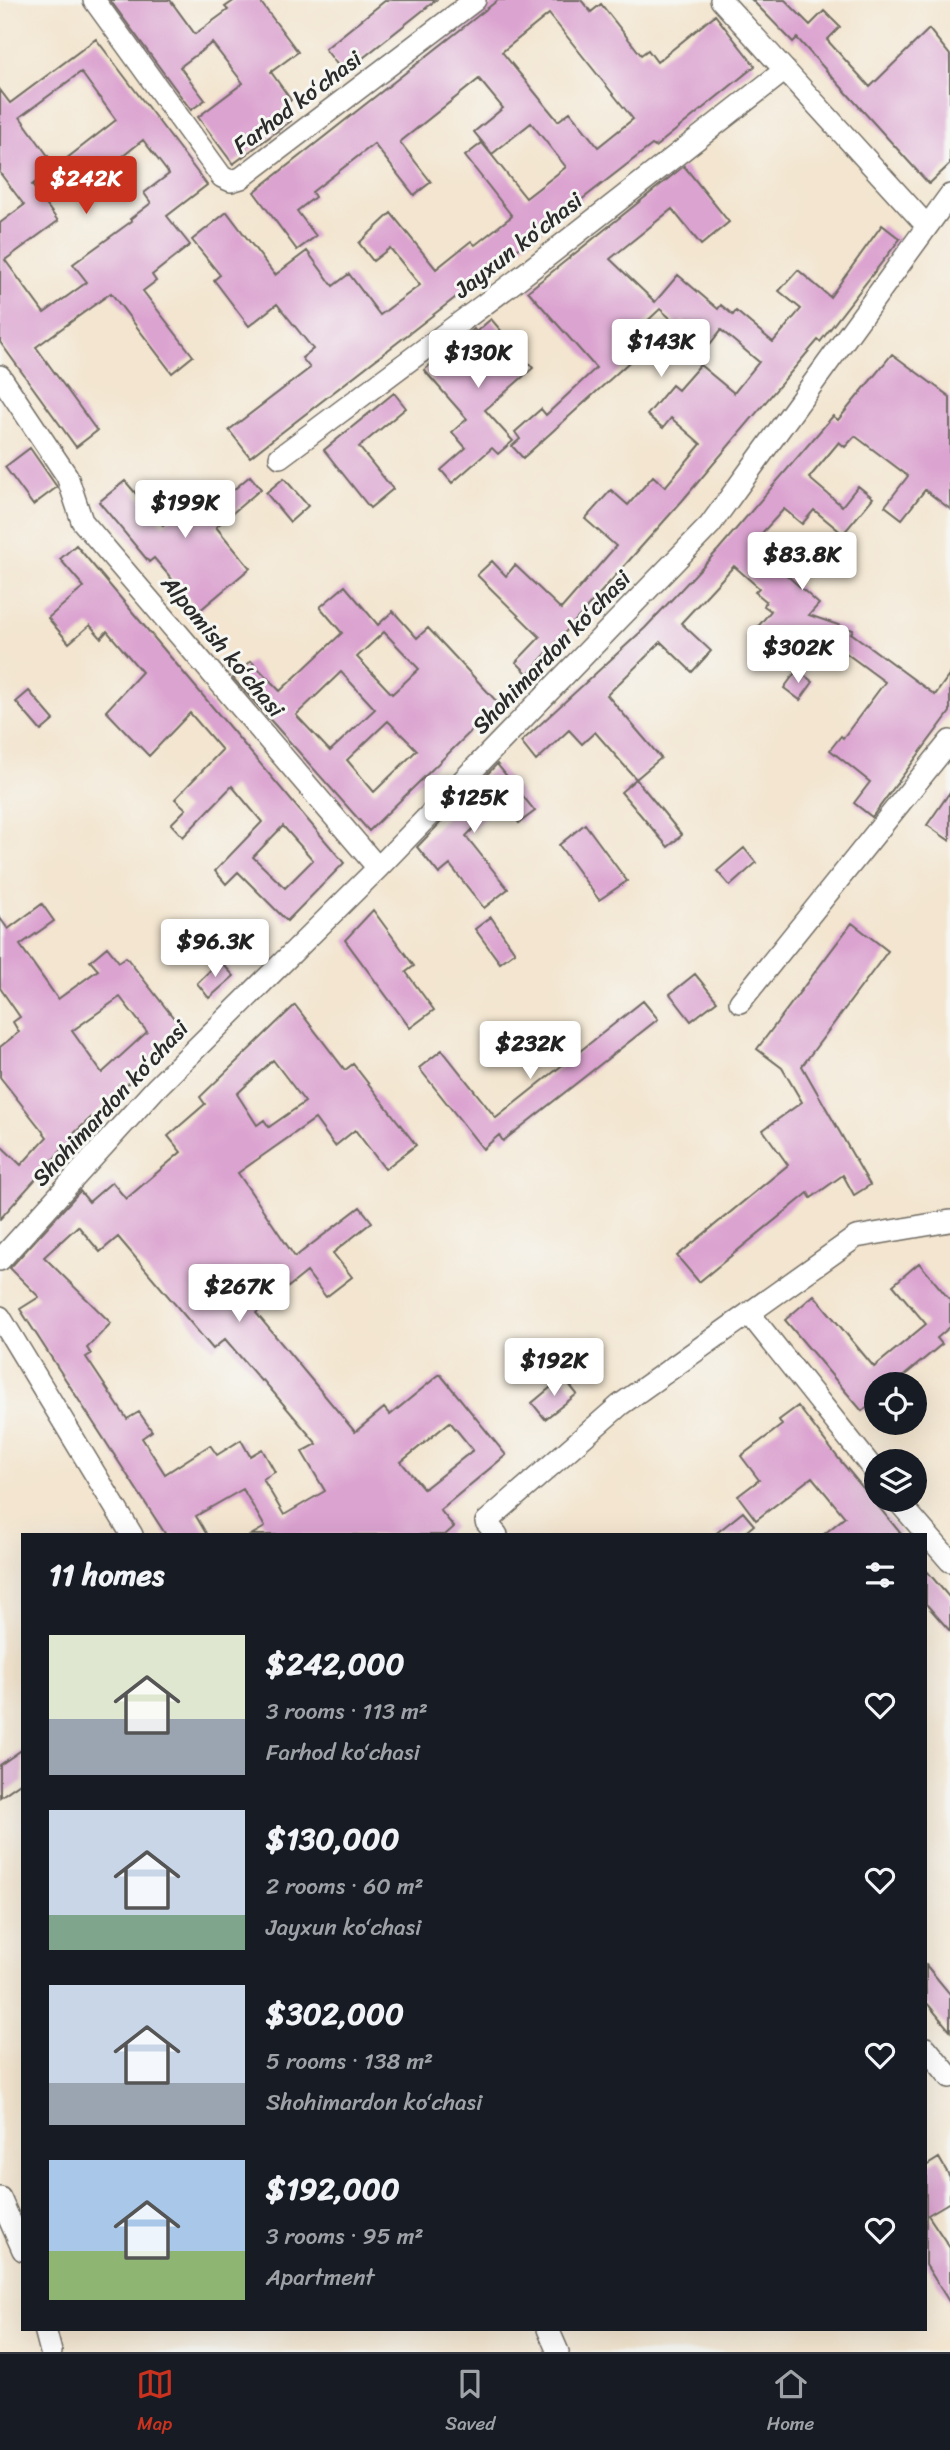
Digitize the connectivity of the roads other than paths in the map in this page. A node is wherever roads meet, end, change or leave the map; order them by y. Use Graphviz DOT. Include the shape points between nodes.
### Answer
graph roads {
  1 [pos="94,0"];
  2 [pos="474,0"];
  3 [pos="721,0"];
  4 [pos="785,70"];
  5 [pos="950,195"];
  6 [pos="927,226"];
  7 [pos="0,376"];
  8 [pos="280,457"];
  9 [pos="950,741"];
  10 [pos="378,868"];
  11 [pos="740,1002"];
  12 [pos="950,1221"];
  13 [pos="0,1260"];
  14 [pos="749,1313"];
  15 [pos="0,1317"];
  16 [pos="864,1458"];
  17 [pos="907,1512"];
  18 [pos="131,1533"];
  19 [pos="495,1533"];
  20 [pos="926,1533"];
  21 [pos="927,1535"];
  22 [pos="950,1561"];
  23 [pos="927,2049"];
  24 [pos="950,2077"];
  25 [pos="0,2198"];
  26 [pos="21,2245"];
  27 [pos="46,2331"];
  28 [pos="549,2331"];
  29 [pos="51,2352"];
  30 [pos="558,2352"];
  1 -- 2 [label="street, Farhod koʻchasi" via="222,177 231,181 241,178"];
  3 -- 4 [label="street"];
  4 -- 6 [label="street"];
  4 -- 8 [label="street, Jayxun koʻchasi" via="517,280"];
  5 -- 6 [label="street, Shohimardon koʻchasi"];
  6 -- 10 [label="street, Shohimardon koʻchasi" via="710,525"];
  7 -- 10 [label="street, Alpomish koʻchasi" via="67,476 82,521"];
  9 -- 11 [label="street"];
  10 -- 13 [label="street, Shohimardon koʻchasi" via="156,1088"];
  12 -- 14 [label="street" via="856,1237"];
  14 -- 16 [label="street"];
  14 -- 19 [label="street" via="620,1405 486,1522"];
  15 -- 18 [label="street"];
  17 -- 20 [label="street"];
  21 -- 22 [label="street"];
  23 -- 24 [label="street"];
  25 -- 26 [label="street"];
  27 -- 29 [label="street"];
  28 -- 30 [label="street"];
}
